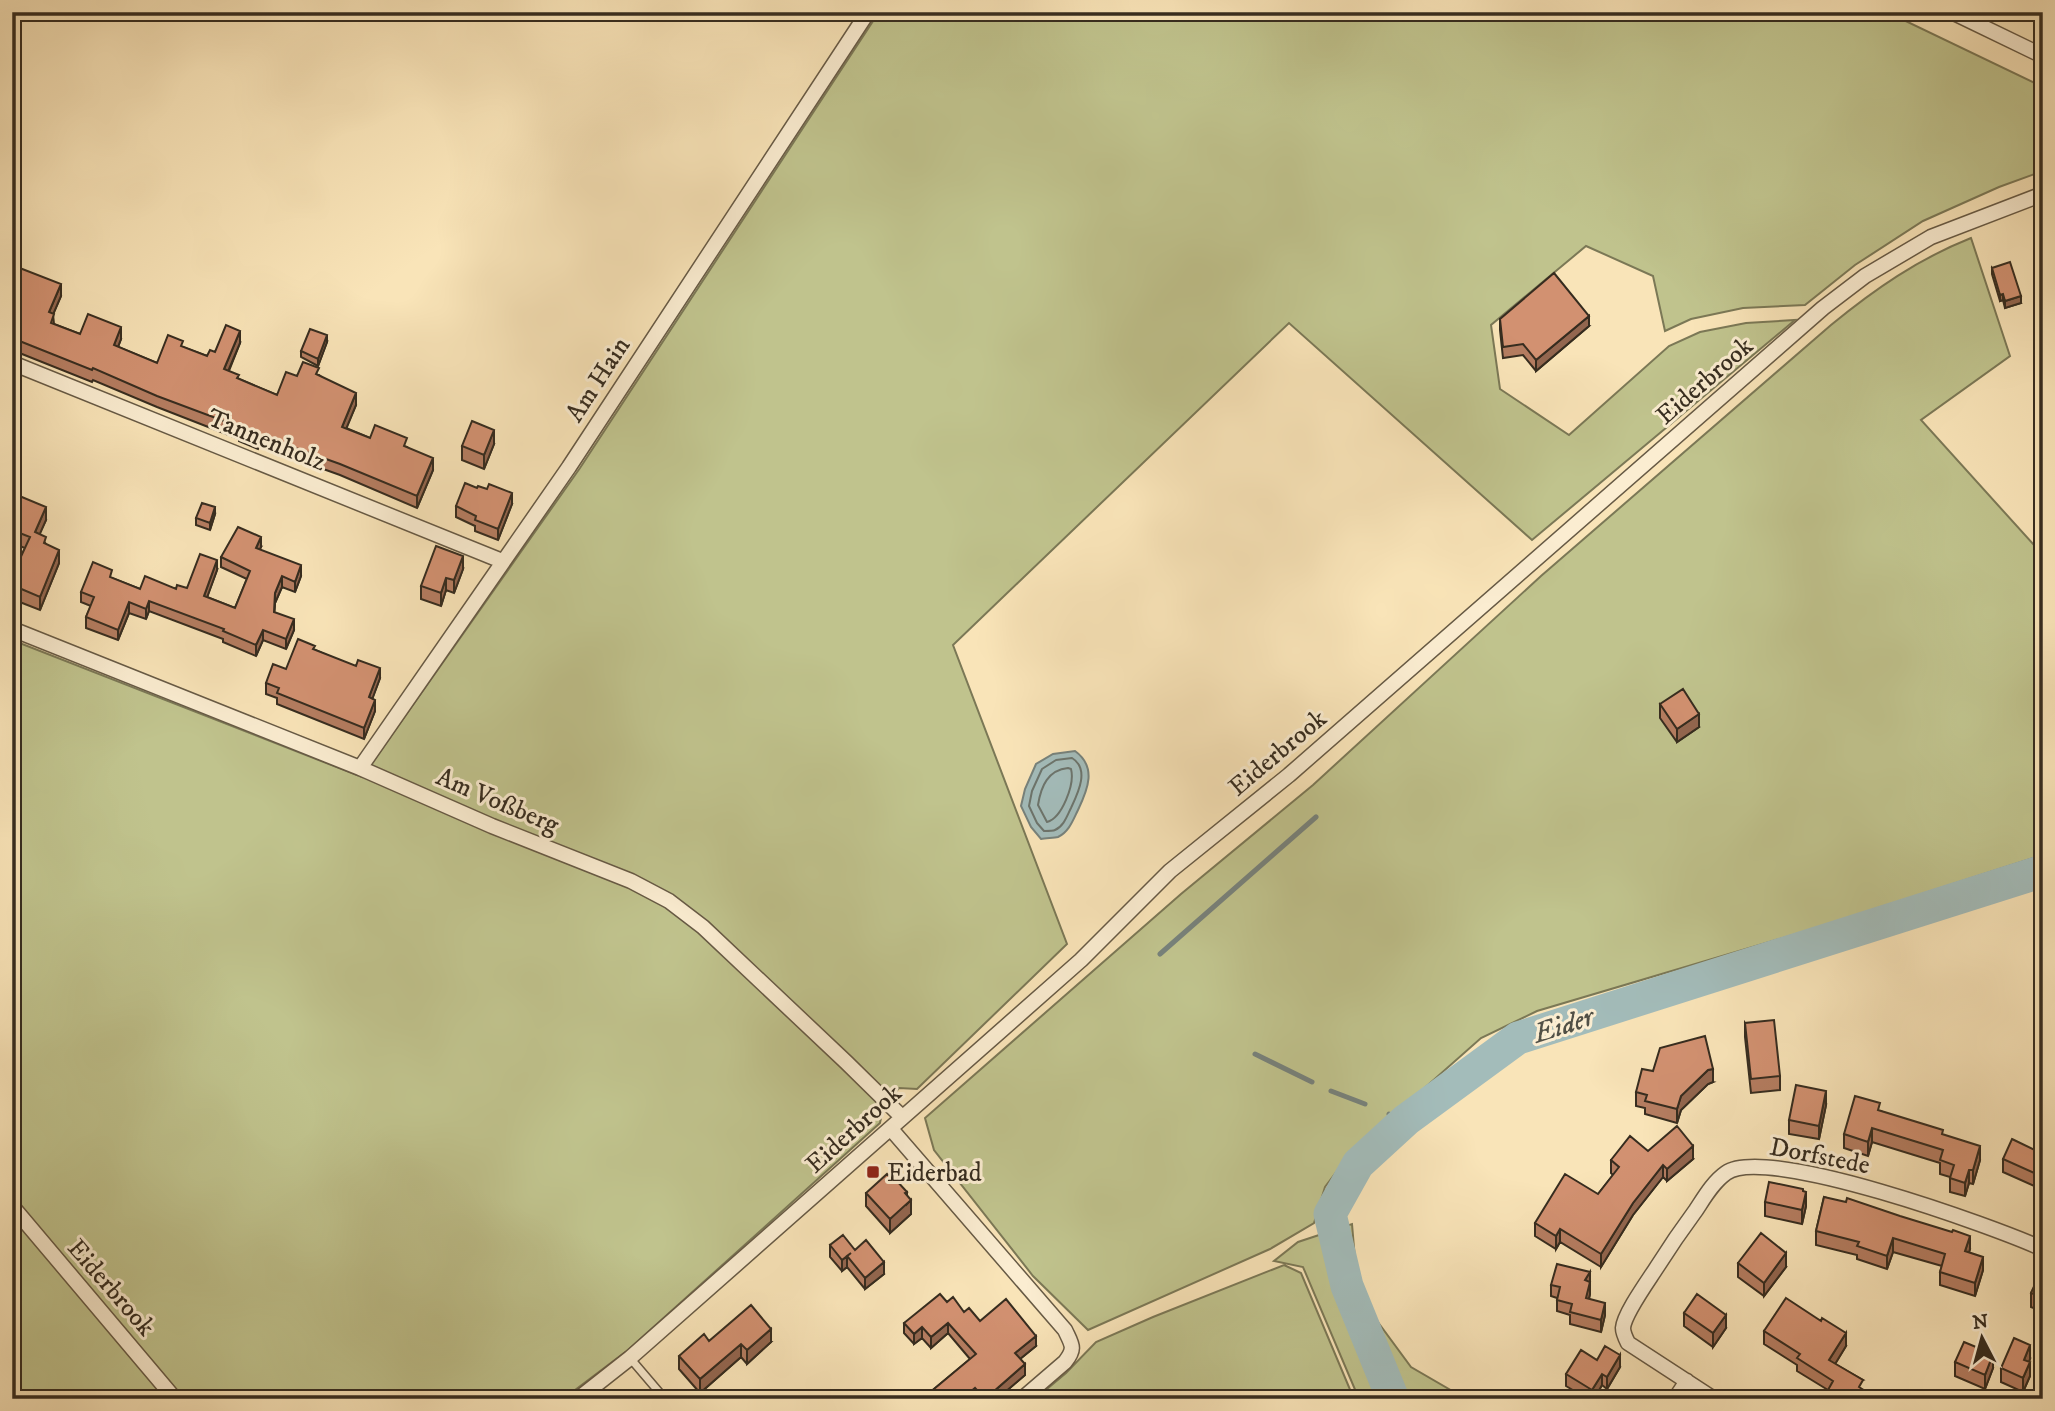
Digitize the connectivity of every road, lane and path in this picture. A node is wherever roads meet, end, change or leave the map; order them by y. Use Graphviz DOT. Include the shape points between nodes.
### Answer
graph roads {
  1 [pos="868,12"];
  2 [pos="1952,12"];
  3 [pos="2043,56"];
  4 [pos="2043,194"];
  5 [pos="12,363"];
  6 [pos="502,561"];
  7 [pos="12,629"];
  8 [pos="360,768"];
  9 [pos="902,1117"];
  10 [pos="891,1129"];
  11 [pos="12,1206"];
  12 [pos="2043,1250"];
  13 [pos="630,1358"];
  14 [pos="1687,1381"];
  15 [pos="175,1399"];
  16 [pos="578,1399"];
  17 [pos="665,1399"];
  18 [pos="1022,1399"];
  19 [pos="1675,1399"];
  20 [pos="1714,1399"];
  1 -- 6 [label="street, Am Hain" via="569,467"];
  2 -- 3 [label="street"];
  4 -- 9 [label="street, Eiderbrook" via="1931,237 1865,276 1823,308 1289,775 1170,872 1081,960"];
  5 -- 6 [label="street, Tannenholz"];
  6 -- 8 [label="street, Am Hain"];
  7 -- 8 [label="street, Am Voßberg"];
  8 -- 9 [label="street, Am Voßberg" via="669,901 743,964"];
  9 -- 10 [label="street, Eiderbrook"];
  10 -- 13 [label="street, Eiderbrook"];
  10 -- 18 [label="street" via="1065,1330 1073,1348 1071,1355"];
  11 -- 15 [label="street, Eiderbrook"];
  12 -- 14 [label="street, Dorfstede" via="1924,1205 1847,1182 1782,1169 1738,1167 1710,1190 1666,1253 1623,1328 1628,1343"];
  13 -- 16 [label="street, Eiderbrook"];
  13 -- 17 [label="lane"];
  14 -- 19 [label="street"];
  14 -- 20 [label="street, Dorfstede"];
}
